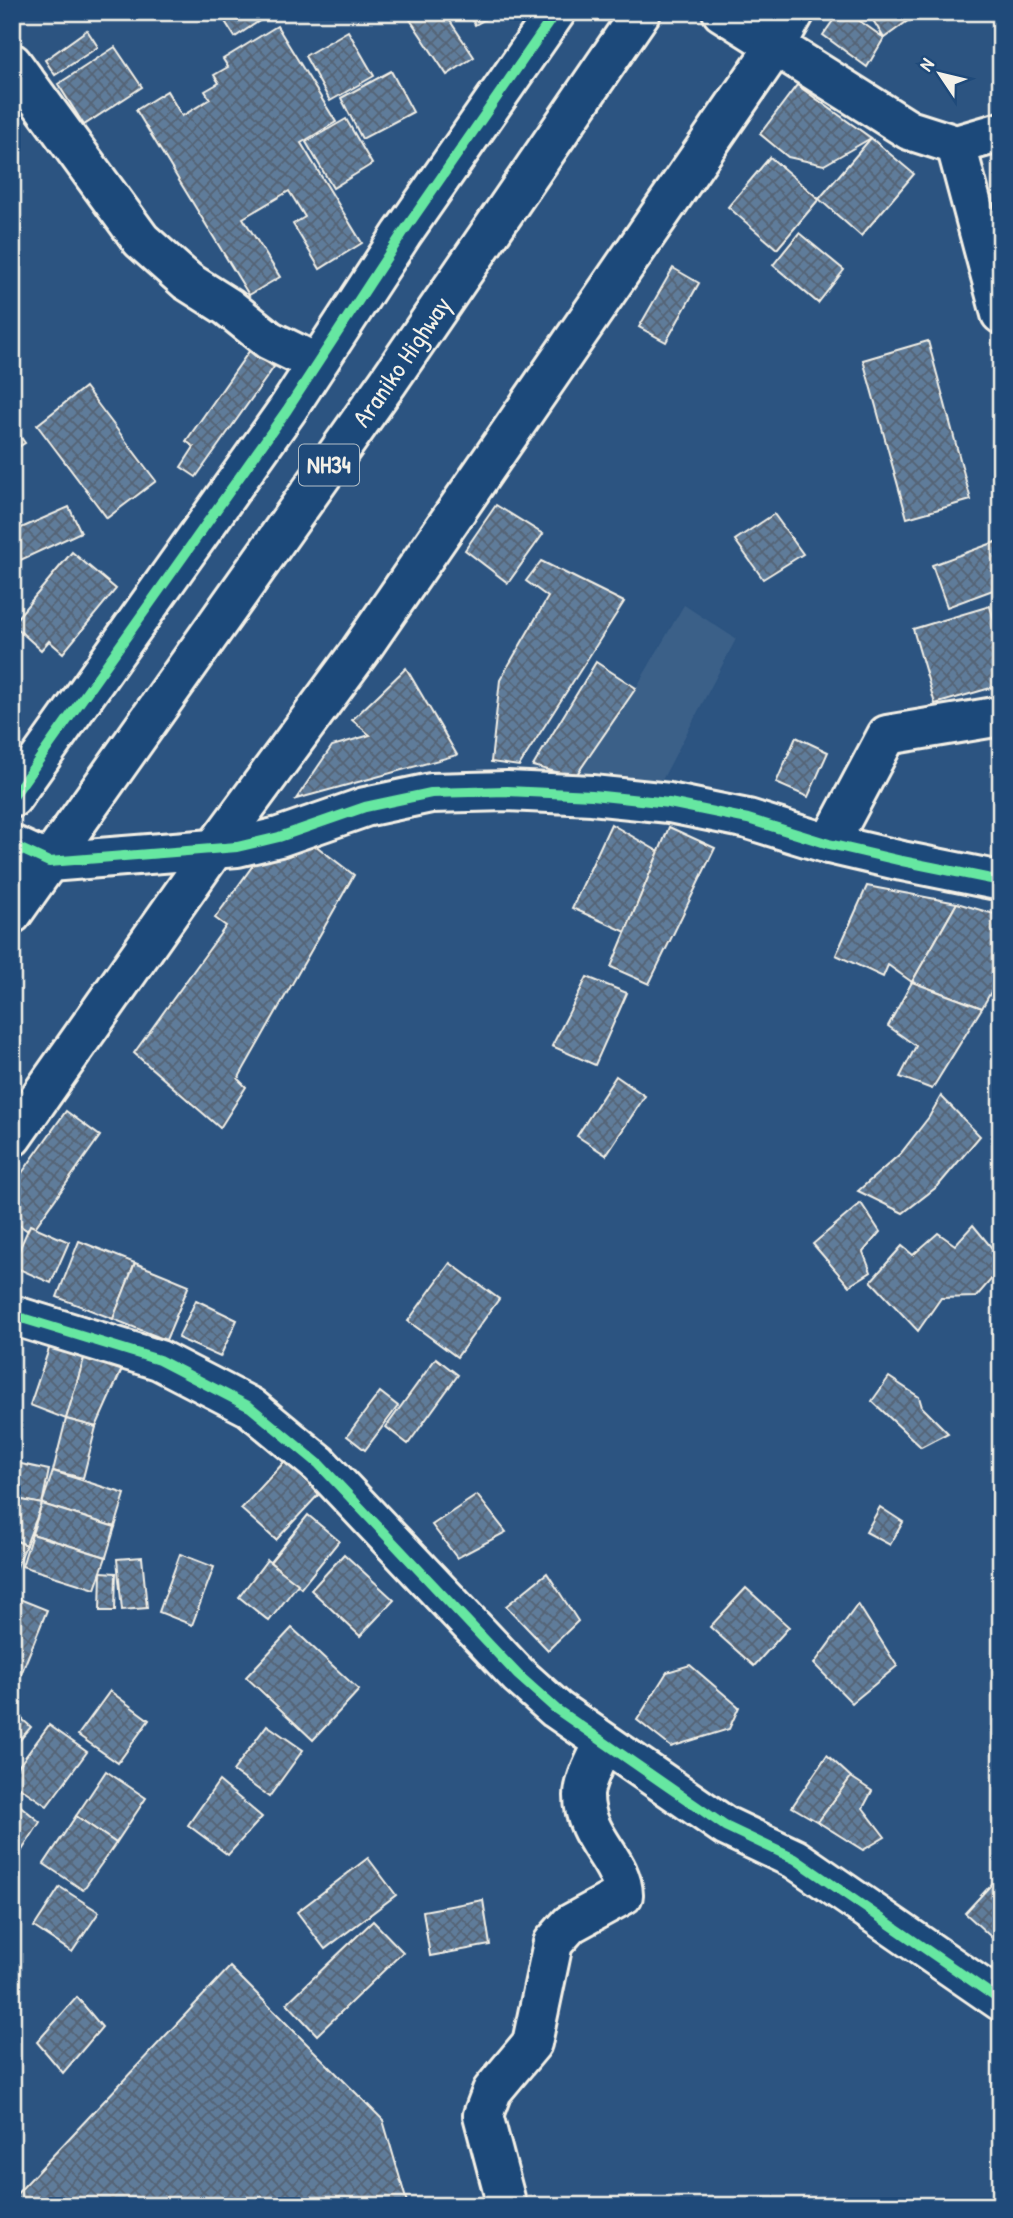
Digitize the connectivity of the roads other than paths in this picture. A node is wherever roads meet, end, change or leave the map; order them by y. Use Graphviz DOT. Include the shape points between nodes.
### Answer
graph roads {
  1 [pos="556,12"];
  2 [pos="641,12"];
  3 [pos="722,12"];
  4 [pos="786,28"];
  5 [pos="12,63"];
  6 [pos="1001,132"];
  7 [pos="956,145"];
  8 [pos="1001,314"];
  9 [pos="316,363"];
  10 [pos="1001,716"];
  11 [pos="12,798"];
  12 [pos="829,844"];
  13 [pos="12,845"];
  14 [pos="215,848"];
  15 [pos="49,862"];
  16 [pos="1001,881"];
  17 [pos="12,914"];
  18 [pos="12,1137"];
  19 [pos="12,1315"];
  20 [pos="603,1744"];
  21 [pos="997,1994"];
  22 [pos="507,2206"];
  1 -- 9 [label="main road"];
  2 -- 15 [label="main road, Araniko Highway / NH34"];
  3 -- 4 [label="main road"];
  4 -- 7 [label="main road" via="909,130"];
  4 -- 14 [label="main road" via="360,651"];
  5 -- 9 [label="main road" via="141,240 187,281 269,340"];
  6 -- 7 [label="main road"];
  7 -- 8 [label="main road"];
  9 -- 11 [label="main road"];
  10 -- 12 [label="main road" via="887,735"];
  12 -- 14 [label="main road" via="748,819 669,803 508,791 431,793 365,807 279,837"];
  12 -- 16 [label="main road"];
  13 -- 15 [label="main road"];
  14 -- 15 [label="main road"];
  14 -- 18 [label="main road"];
  15 -- 17 [label="main road, Araniko Highway / NH34"];
  19 -- 20 [label="main road" via="159,1360 250,1407 319,1464 519,1675"];
  20 -- 21 [label="main road" via="725,1826 795,1858"];
  20 -- 22 [label="main road" via="584,1794 590,1829 622,1880 623,1895 570,1924 553,1943 531,2043 492,2091 483,2115"];
}
